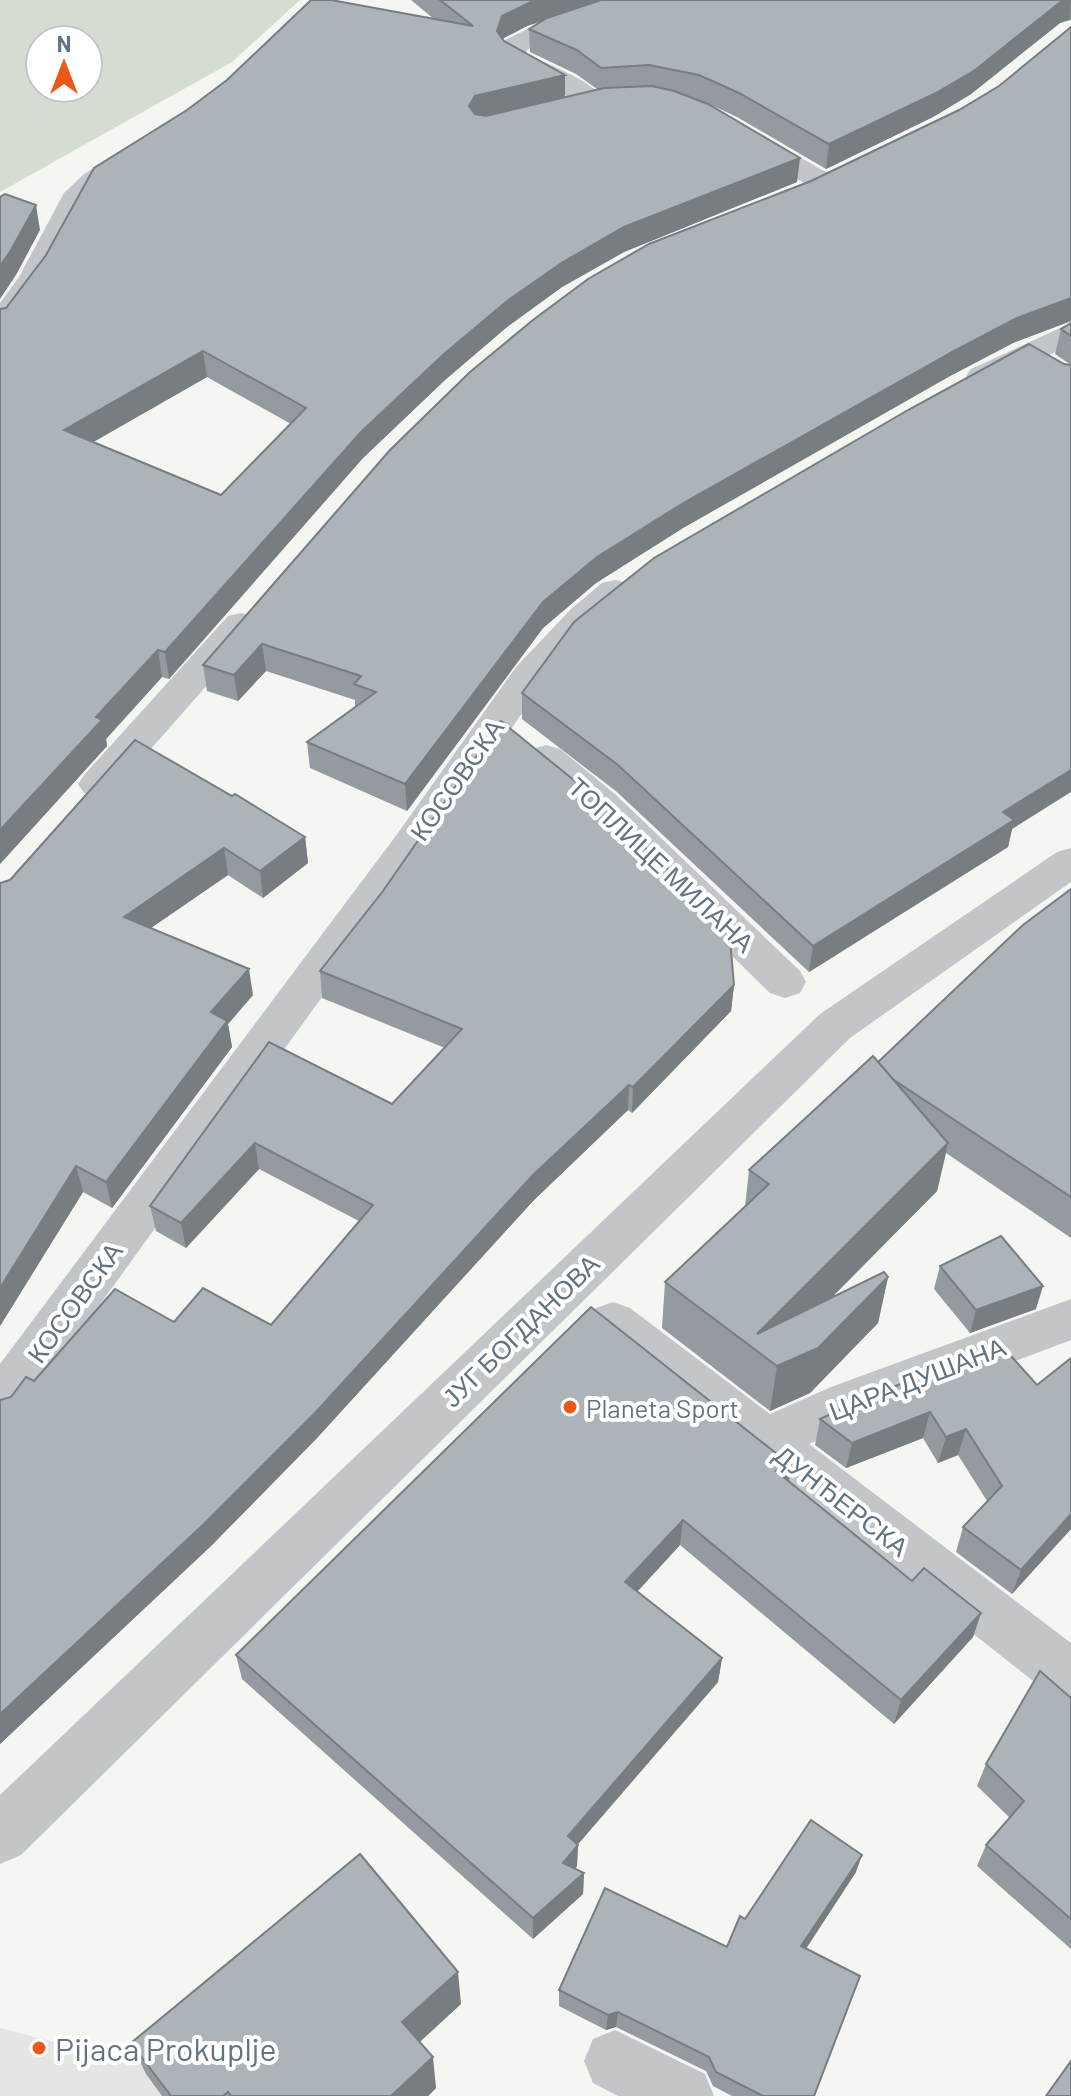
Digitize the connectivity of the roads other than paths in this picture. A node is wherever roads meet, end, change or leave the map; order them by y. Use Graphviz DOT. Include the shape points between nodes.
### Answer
graph roads {
  1 [pos="637,0"];
  2 [pos="564,111"];
  3 [pos="724,127"];
  4 [pos="154,143"];
  5 [pos="822,184"];
  6 [pos="0,324"];
  7 [pos="1071,332"];
  8 [pos="1025,353"];
  9 [pos="1060,373"];
  10 [pos="955,391"];
  11 [pos="641,573"];
  12 [pos="263,599"];
  13 [pos="494,725"];
  14 [pos="79,805"];
  15 [pos="1071,862"];
  16 [pos="785,982"];
  17 [pos="1071,1319"];
  18 [pos="613,1323"];
  19 [pos="0,1403"];
  20 [pos="765,1440"];
  21 [pos="1071,1676"];
  22 [pos="0,1835"];
  23 [pos="615,2061"];
  24 [pos="683,2096"];
  1 -- 2 [label="street" via="514,46 517,60 606,103"];
  3 -- 5 [label="street"];
  4 -- 6 [label="street" via="78,193 33,279"];
  7 -- 8 [label="street"];
  8 -- 9 [label="street"];
  8 -- 10 [label="street"];
  11 -- 13 [label="street, КОСОВСКА" via="558,638"];
  12 -- 14 [label="street"];
  13 -- 16 [label="street, ТОПЛИЦЕ МИЛАНА" via="511,731 601,804"];
  13 -- 19 [label="street, КОСОВСКА"];
  15 -- 22 [label="street, ЈУГ БОГДАНОВА" via="835,1026"];
  17 -- 20 [label="street, ЦАРА ДУШАНА" via="849,1402"];
  18 -- 20 [label="street, ДУНЂЕРСКА"];
  20 -- 21 [label="street, ДУНЂЕРСКА"];
  23 -- 24 [label="street"];
}
